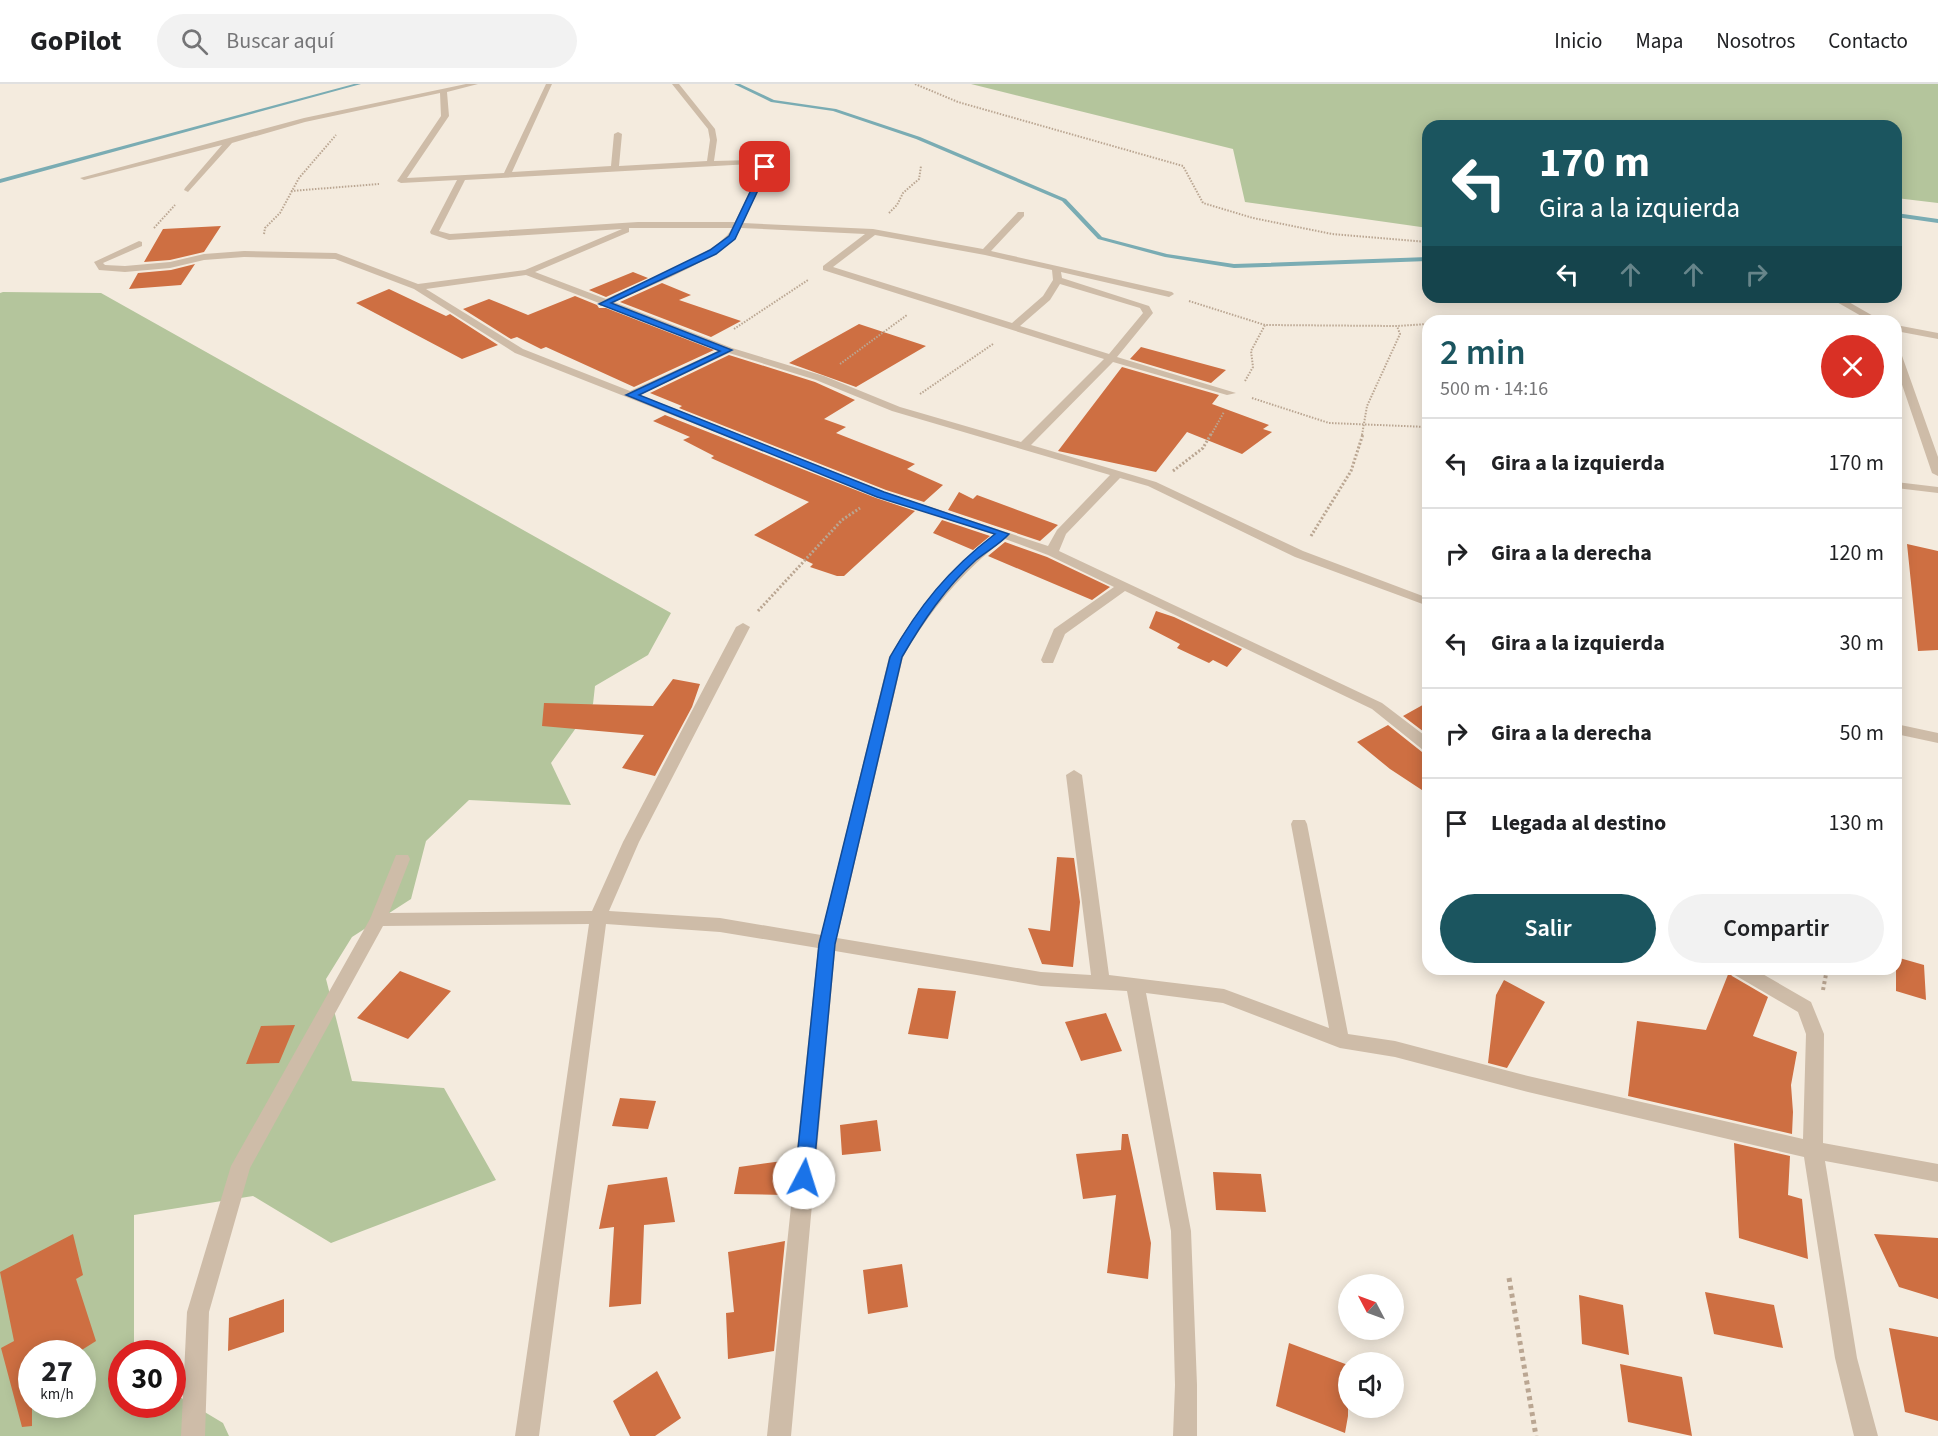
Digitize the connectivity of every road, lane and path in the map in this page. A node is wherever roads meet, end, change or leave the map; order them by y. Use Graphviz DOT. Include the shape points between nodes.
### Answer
graph roads {
  1 [pos="475,84"];
  2 [pos="549,84"];
  3 [pos="675,84"];
  4 [pos="915,84"];
  5 [pos="443,90"];
  6 [pos="340,130"];
  7 [pos="618,134"];
  8 [pos="230,141"];
  9 [pos="710,163"];
  10 [pos="921,166"];
  11 [pos="615,167"];
  12 [pos="506,176"];
  13 [pos="462,177"];
  14 [pos="84,178"];
  15 [pos="401,181"];
  16 [pos="189,190"];
  17 [pos="291,191"];
  18 [pos="1021,214"];
  19 [pos="638,225"];
  20 [pos="739,225"];
  21 [pos="873,232"];
  22 [pos="271,236"];
  23 [pos="1422,242"];
  24 [pos="139,244"];
  25 [pos="985,252"];
  26 [pos="826,268"];
  27 [pos="1056,269"];
  28 [pos="527,272"];
  29 [pos="1058,280"];
  30 [pos="417,287"];
  31 [pos="1169,294"];
  32 [pos="928,300"];
  33 [pos="1844,303"];
  34 [pos="603,304"];
  35 [pos="1867,315"];
  36 [pos="1422,324"];
  37 [pos="1265,325"];
  38 [pos="1397,326"];
  39 [pos="1012,328"];
  40 [pos="1902,329"];
  41 [pos="1938,336"];
  42 [pos="723,348"];
  43 [pos="1111,358"];
  44 [pos="1902,370"];
  45 [pos="820,378"];
  46 [pos="1231,393"];
  47 [pos="631,395"];
  48 [pos="896,409"];
  49 [pos="1365,426"];
  50 [pos="1422,427"];
  51 [pos="1023,447"];
  52 [pos="1938,473"];
  53 [pos="1117,475"];
  54 [pos="1152,484"];
  55 [pos="1902,486"];
  56 [pos="1938,490"];
  57 [pos="880,494"];
  58 [pos="1004,534"];
  59 [pos="1052,552"];
  60 [pos="1299,554"];
  61 [pos="1125,585"];
  62 [pos="1422,600"];
  63 [pos="743,627"];
  64 [pos="1048,660"];
  65 [pos="1902,730"];
  66 [pos="1938,738"];
  67 [pos="1422,741"];
  68 [pos="1074,775"];
  69 [pos="1299,824"];
  70 [pos="402,859"];
  71 [pos="598,917"];
  72 [pos="378,920"];
  73 [pos="827,944"];
  74 [pos="1749,975"];
  75 [pos="1101,982"];
  76 [pos="1135,984"];
  77 [pos="1341,1040"];
  78 [pos="1813,1150"];
  79 [pos="1938,1173"];
  80 [pos="1509,1278"];
  81 [pos="193,1436"];
  82 [pos="527,1436"];
  83 [pos="779,1436"];
  84 [pos="1185,1436"];
  85 [pos="1536,1436"];
  86 [pos="1866,1436"];
  1 -- 5 [label="street"];
  2 -- 12 [label="street"];
  3 -- 9 [label="street" via="711,127 714,136"];
  4 -- 23 [label="path" via="958,102 1183,166 1203,203 1332,234"];
  5 -- 8 [label="street" via="304,120"];
  5 -- 15 [label="street" via="445,116"];
  6 -- 17 [label="path"];
  7 -- 11 [label="street"];
  8 -- 14 [label="street"];
  8 -- 16 [label="street"];
  9 -- 11 [label="street"];
  9 -- 20 [label="street" via="752,162 765,167"];
  10 -- 21 [label="path" via="918,181 886,215 886,224"];
  11 -- 12 [label="street"];
  12 -- 13 [label="street"];
  13 -- 15 [label="street"];
  13 -- 19 [label="street" via="434,232 449,237"];
  15 -- 17 [label="path"];
  16 -- 24 [label="path"];
  17 -- 22 [label="path" via="280,213 265,228 264,234"];
  18 -- 25 [label="street"];
  19 -- 20 [label="street"];
  19 -- 28 [label="street"];
  20 -- 21 [label="street"];
  20 -- 34 [label="street" via="732,237 713,252"];
  21 -- 25 [label="street"];
  21 -- 26 [label="street"];
  24 -- 30 [label="street" via="98,262 102,268 125,269 244,254 336,256"];
  25 -- 27 [label="street"];
  26 -- 32 [label="street"];
  26 -- 42 [label="path" via="725,335"];
  27 -- 29 [label="street"];
  27 -- 31 [label="street"];
  28 -- 30 [label="street"];
  28 -- 34 [label="street"];
  29 -- 39 [label="street" via="1047,298"];
  29 -- 43 [label="street" via="1144,306 1148,313"];
  30 -- 47 [label="street" via="519,351"];
  31 -- 37 [label="path"];
  32 -- 39 [label="street"];
  32 -- 45 [label="path"];
  33 -- 35 [label="street"];
  34 -- 42 [label="street"];
  36 -- 38 [label="path"];
  37 -- 38 [label="path"];
  37 -- 46 [label="path" via="1251,351 1253,369"];
  38 -- 49 [label="path" via="1400,334 1367,406"];
  39 -- 43 [label="street"];
  39 -- 48 [label="path"];
  40 -- 41 [label="street"];
  42 -- 45 [label="street"];
  42 -- 47 [label="street"];
  43 -- 46 [label="street"];
  43 -- 51 [label="street"];
  44 -- 52 [label="street"];
  45 -- 48 [label="street"];
  46 -- 49 [label="path" via="1329,423"];
  46 -- 54 [label="path" via="1203,448"];
  47 -- 57 [label="street"];
  48 -- 51 [label="street"];
  49 -- 50 [label="path"];
  49 -- 60 [label="path" via="1351,471"];
  51 -- 53 [label="street"];
  53 -- 54 [label="street"];
  53 -- 59 [label="street" via="1061,533"];
  54 -- 60 [label="street"];
  55 -- 56 [label="street"];
  57 -- 58 [label="street"];
  57 -- 63 [label="path" via="842,520"];
  58 -- 59 [label="street"];
  58 -- 73 [label="street" via="944,585 917,620 896,657"];
  59 -- 61 [label="street"];
  60 -- 62 [label="street"];
  61 -- 64 [label="street" via="1059,632"];
  61 -- 67 [label="street" via="1377,706"];
  63 -- 71 [label="street" via="631,842"];
  65 -- 66 [label="street"];
  68 -- 75 [label="street"];
  69 -- 77 [label="street"];
  70 -- 72 [label="street"];
  71 -- 72 [label="street"];
  71 -- 73 [label="street" via="720,925"];
  71 -- 82 [label="street"];
  72 -- 81 [label="street" via="241,1166 198,1312"];
  73 -- 75 [label="street" via="1041,979"];
  73 -- 83 [label="street"];
  74 -- 78 [label="street" via="1805,1007 1815,1034"];
  75 -- 76 [label="street"];
  76 -- 77 [label="street" via="1224,996"];
  76 -- 84 [label="street" via="1181,1231"];
  77 -- 78 [label="street" via="1395,1049"];
  78 -- 79 [label="street"];
  78 -- 86 [label="street" via="1846,1358"];
  80 -- 85 [label="path"];
}
